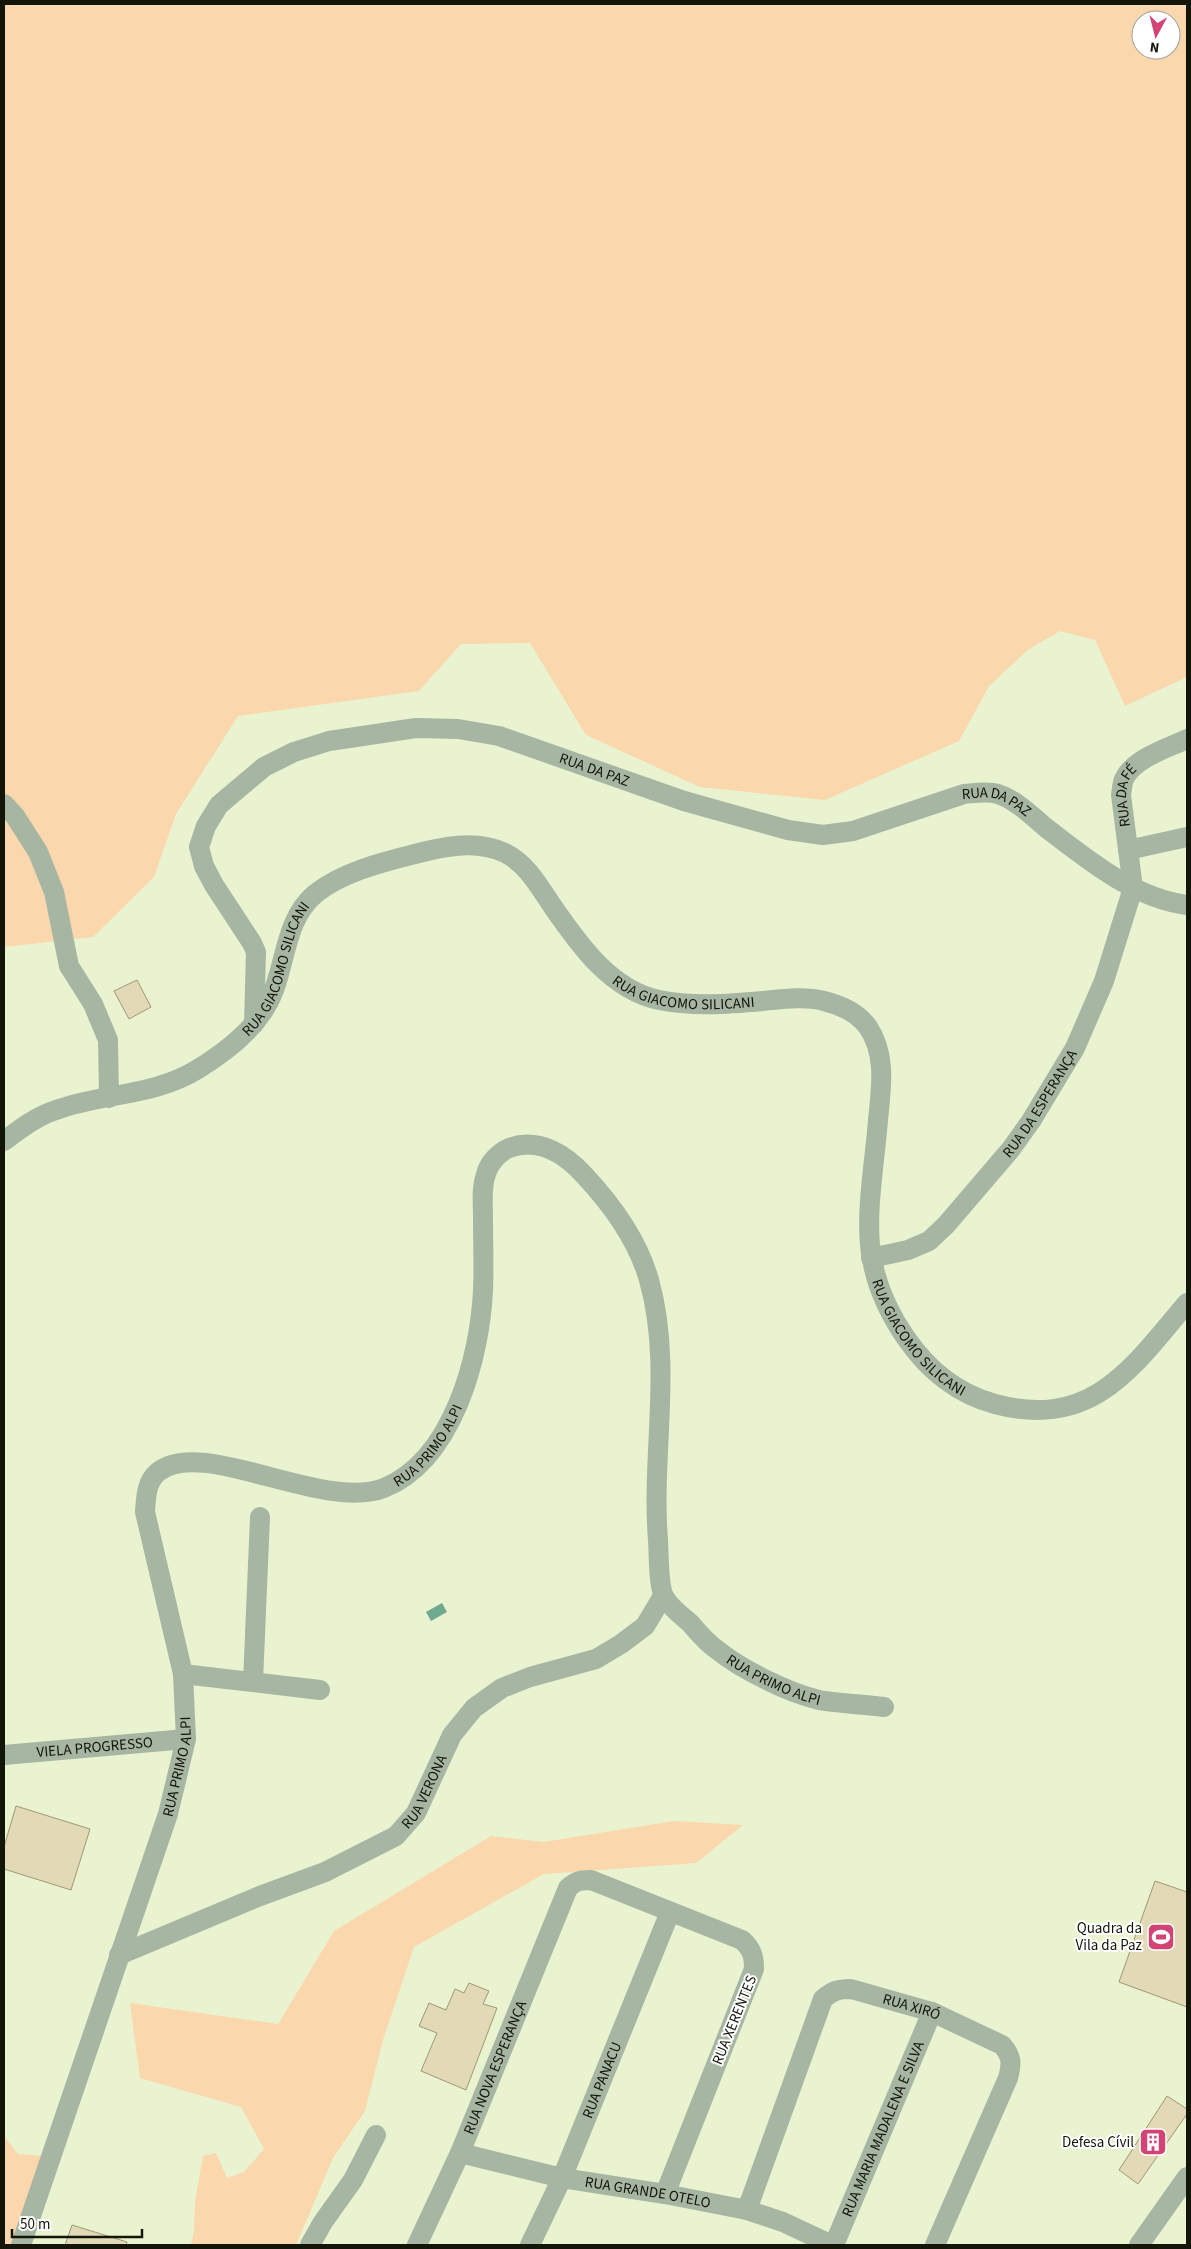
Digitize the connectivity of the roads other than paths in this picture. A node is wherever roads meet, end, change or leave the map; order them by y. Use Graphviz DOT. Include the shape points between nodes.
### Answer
graph roads {
  1 [pos="1187,739"];
  2 [pos="4,804"];
  3 [pos="1187,837"];
  4 [pos="1128,850"];
  5 [pos="1133,888"];
  6 [pos="1187,905"];
  7 [pos="254,1024"];
  8 [pos="109,1098"];
  9 [pos="4,1140"];
  10 [pos="871,1258"];
  11 [pos="1187,1303"];
  12 [pos="260,1517"];
  13 [pos="663,1596"];
  14 [pos="183,1674"];
  15 [pos="253,1682"];
  16 [pos="320,1690"];
  17 [pos="884,1707"];
  18 [pos="186,1739"];
  19 [pos="4,1755"];
  20 [pos="568,1888"];
  21 [pos="670,1912"];
  22 [pos="119,1956"];
  23 [pos="932,2012"];
  24 [pos="376,2135"];
  25 [pos="460,2153"];
  26 [pos="1187,2177"];
  27 [pos="562,2178"];
  28 [pos="665,2194"];
  29 [pos="747,2210"];
  30 [pos="21,2245"];
  31 [pos="310,2245"];
  32 [pos="417,2245"];
  33 [pos="530,2245"];
  34 [pos="833,2245"];
  35 [pos="935,2245"];
  36 [pos="1139,2245"];
  1 -- 4 [label="street, RUA DA FÉ" via="1146,759 1130,770 1123,780 1121,795"];
  2 -- 8 [label="street" via="38,852 54,892 69,966 93,1004 108,1040"];
  3 -- 4 [label="street"];
  4 -- 5 [label="street, RUA DA FÉ"];
  5 -- 6 [label="street, RUA DA PAZ"];
  5 -- 7 [label="street, RUA DA PAZ" via="1076,850 1013,801 998,794 964,794 853,831 823,835 788,830 684,801 498,736 458,728 416,728 329,741 294,752 264,767 220,805 206,826 199,847 214,885 256,952"];
  5 -- 10 [label="street, RUA DA ESPERANÇA" via="1104,980 1075,1048 1031,1121 946,1225 928,1241 908,1250"];
  7 -- 8 [label="street, RUA GIACOMO SILICANI" via="194,1072"];
  7 -- 10 [label="street, RUA GIACOMO SILICANI" via="268,1003 290,932 300,912 313,896 332,883 382,862 448,845 481,846 507,854 531,875 602,969 626,987 652,998 678,1003 822,1000 849,1010 866,1025 878,1050 882,1074 872,1192"];
  8 -- 9 [label="street, RUA GIACOMO SILICANI" via="56,1110"];
  10 -- 11 [label="street, RUA GIACOMO SILICANI" via="880,1290 895,1322 916,1353 944,1380 981,1400 1018,1410 1050,1411 1081,1403 1108,1388 1136,1362"];
  12 -- 15 [label="street"];
  13 -- 14 [label="street, RUA PRIMO ALPI" via="656,1518 659,1340 649,1280 635,1245 607,1200 571,1160 548,1148 527,1144 507,1149 494,1159 486,1172 483,1190 483,1291 477,1341 459,1401 441,1439 413,1473 382,1489 351,1492 309,1488 210,1463 178,1463 158,1472 147,1490 146,1512"];
  13 -- 17 [label="street, RUA PRIMO ALPI" via="716,1649 763,1679 818,1700"];
  13 -- 22 [label="street, RUA VERONA" via="644,1626 596,1659 502,1688 474,1708 452,1735 416,1813 396,1836 325,1872"];
  14 -- 15 [label="street"];
  14 -- 18 [label="street, RUA PRIMO ALPI"];
  15 -- 16 [label="street"];
  18 -- 19 [label="street, VIELA PROGRESSO"];
  18 -- 22 [label="street, RUA PRIMO ALPI" via="168,1814"];
  20 -- 21 [label="street, RUA XERENTES" via="575,1882 591,1880"];
  20 -- 25 [label="street, RUA NOVA ESPERANÇA"];
  21 -- 27 [label="street, RUA PANACU"];
  21 -- 28 [label="street, RUA XERENTES" via="742,1940 751,1948 754,1970"];
  22 -- 30 [label="street, RUA PRIMO ALPI"];
  23 -- 29 [label="street, RUA XIRÓ" via="851,1989 831,1992 823,1999"];
  23 -- 34 [label="street, RUA MARIA MADALENA E SILVA"];
  23 -- 35 [label="street, RUA XIRÓ" via="1002,2045 1010,2054 1012,2064"];
  24 -- 31 [label="street" via="353,2180"];
  25 -- 27 [label="street, RUA GRANDE OTELO"];
  25 -- 32 [label="street, RUA NOVA ESPERANÇA"];
  26 -- 36 [label="street"];
  27 -- 28 [label="street, RUA GRANDE OTELO"];
  27 -- 33 [label="street, RUA PANACU"];
  28 -- 29 [label="street, RUA GRANDE OTELO"];
  29 -- 34 [label="street, RUA GRANDE OTELO"];
}
